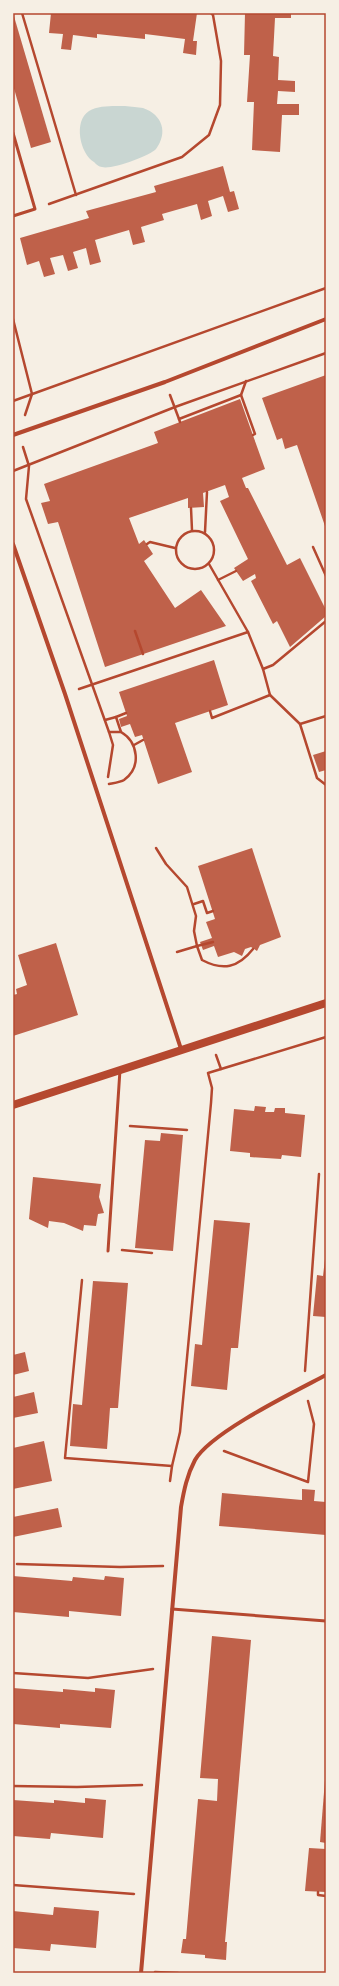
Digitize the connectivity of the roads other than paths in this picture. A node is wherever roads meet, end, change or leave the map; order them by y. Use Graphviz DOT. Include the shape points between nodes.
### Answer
graph roads {
  1 [pos="13,133"];
  2 [pos="13,216"];
  3 [pos="326,318"];
  4 [pos="13,434"];
  5 [pos="13,544"];
  6 [pos="326,1003"];
  7 [pos="181,1049"];
  8 [pos="120,1070"];
  9 [pos="13,1105"];
  10 [pos="108,1251"];
  11 [pos="326,1374"];
  12 [pos="172,1609"];
  13 [pos="326,1621"];
  14 [pos="141,1972"];
  1 -- 2 [label="lane" via="35,210"];
  3 -- 4 [label="street" via="165,382"];
  5 -- 7 [label="street"];
  6 -- 7 [label="main road"];
  7 -- 8 [label="main road"];
  8 -- 9 [label="main road"];
  8 -- 10 [label="lane"];
  11 -- 12 [label="street" via="233,1427 207,1444 196,1458 186,1478 181,1507"];
  12 -- 13 [label="lane"];
  12 -- 14 [label="street"];
}
